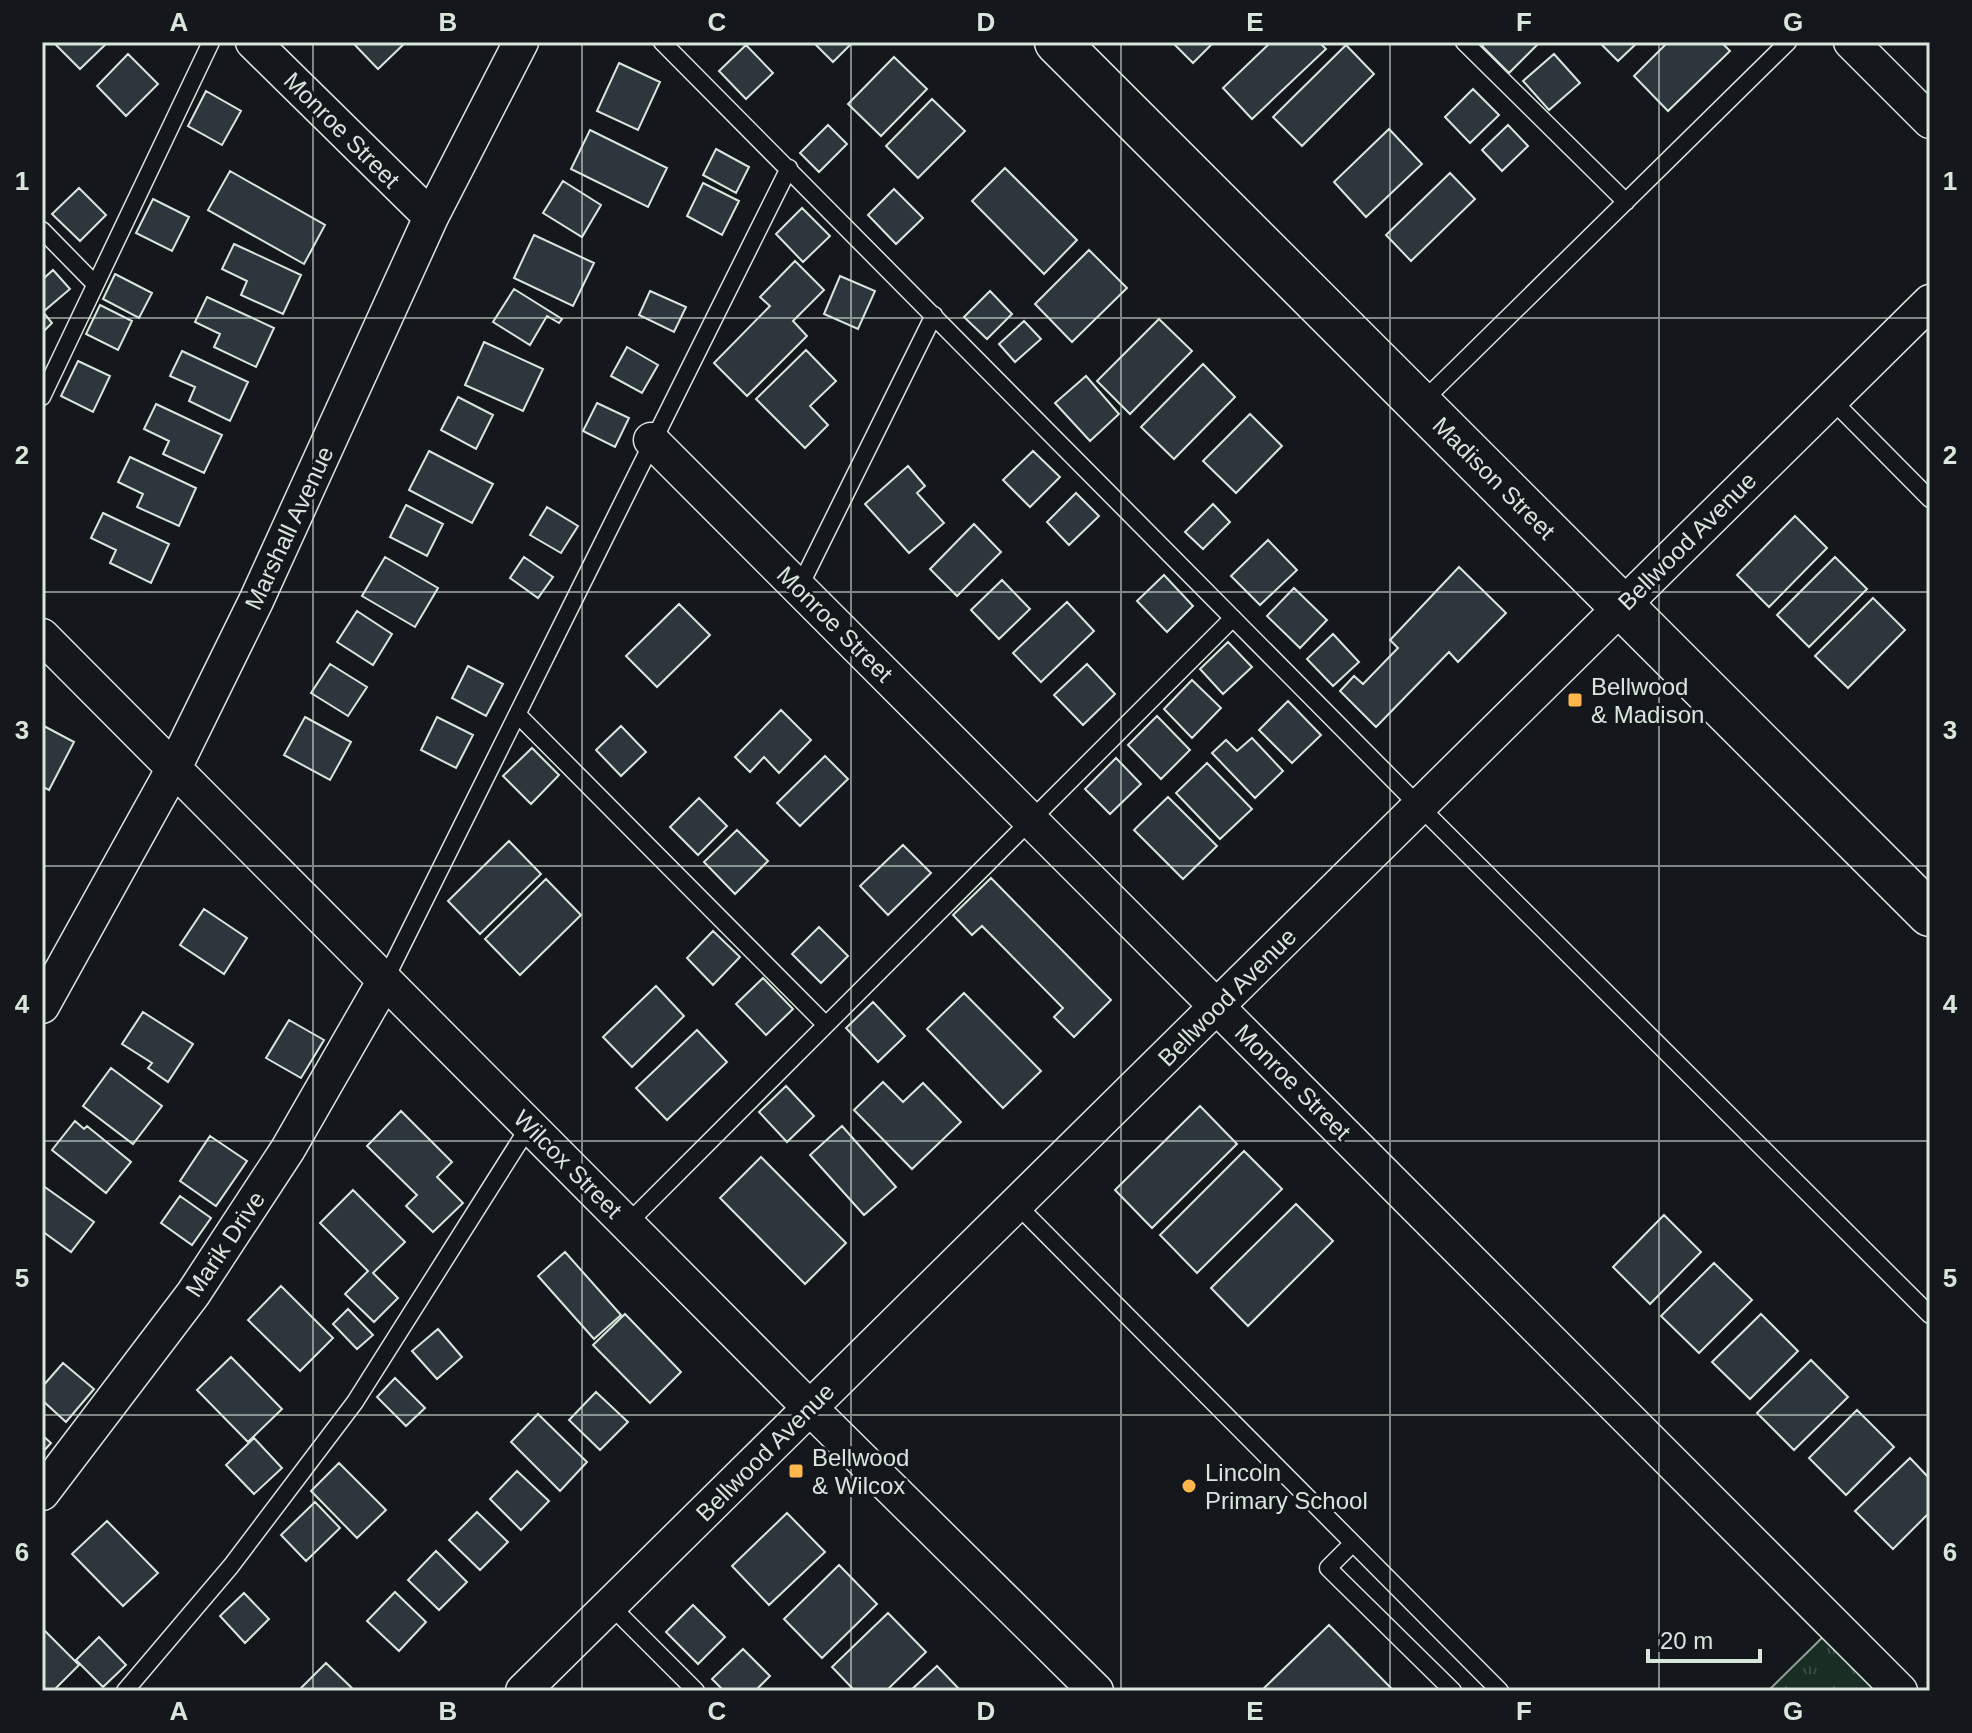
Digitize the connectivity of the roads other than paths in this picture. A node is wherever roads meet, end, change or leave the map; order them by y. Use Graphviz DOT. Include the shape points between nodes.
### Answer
graph roads {
  1 [pos="211,42"];
  2 [pos="253,42"];
  3 [pos="521,42"];
  4 [pos="662,42"];
  5 [pos="1057,42"];
  6 [pos="1464,42"];
  7 [pos="1788,42"];
  8 [pos="1851,42"];
  9 [pos="1930,121"];
  10 [pos="789,168"];
  11 [pos="1626,202"];
  12 [pos="431,217"];
  13 [pos="42,230"];
  14 [pos="95,284"];
  15 [pos="1930,302"];
  16 [pos="934,315"];
  17 [pos="42,397"];
  18 [pos="1831,399"];
  19 [pos="1420,405"];
  20 [pos="651,440"];
  21 [pos="1930,499"];
  22 [pos="799,588"];
  23 [pos="1622,605"];
  24 [pos="1233,618"];
  25 [pos="42,636"];
  26 [pos="519,716"];
  27 [pos="174,768"];
  28 [pos="1420,807"];
  29 [pos="1031,820"];
  30 [pos="1930,914"];
  31 [pos="385,980"];
  32 [pos="42,1006"];
  33 [pos="1218,1007"];
  34 [pos="826,1025"];
  35 [pos="530,1125"];
  36 [pos="1017,1205"];
  37 [pos="627,1224"];
  38 [pos="1930,1315"];
  39 [pos="810,1408"];
  40 [pos="42,1493"];
  41 [pos="1353,1543"];
  42 [pos="610,1605"];
  43 [pos="125,1691"];
  44 [pos="523,1691"];
  45 [pos="696,1691"];
  46 [pos="1096,1691"];
  47 [pos="1453,1691"];
  48 [pos="1500,1691"];
  49 [pos="1900,1691"];
  1 -- 14 [label="lane"];
  2 -- 12 [label="street, Monroe Street"];
  3 -- 12 [label="street, Marshall Avenue"];
  4 -- 10 [label="lane"];
  5 -- 19 [label="street, Madison Street"];
  6 -- 11 [label="lane"];
  7 -- 11 [label="lane"];
  8 -- 9 [label="street"];
  10 -- 16 [label="lane"];
  10 -- 20 [label="lane"];
  11 -- 19 [label="lane"];
  12 -- 27 [label="street, Marshall Avenue"];
  13 -- 14 [label="lane"];
  14 -- 17 [label="lane"];
  15 -- 18 [label="street, Bellwood Avenue"];
  16 -- 22 [label="lane"];
  16 -- 24 [label="lane"];
  18 -- 21 [label="lane"];
  18 -- 23 [label="street, Bellwood Avenue"];
  19 -- 23 [label="street, Madison Street"];
  20 -- 22 [label="street, Monroe Street"];
  20 -- 26 [label="lane"];
  22 -- 29 [label="street, Monroe Street"];
  23 -- 28 [label="street, Bellwood Avenue"];
  23 -- 30 [label="street, Madison Street"];
  24 -- 28 [label="lane"];
  24 -- 29 [label="lane"];
  25 -- 27 [label="street, Wilcox Street"];
  26 -- 31 [label="lane"];
  26 -- 34 [label="lane"];
  27 -- 31 [label="street, Wilcox Street"];
  27 -- 32 [label="street, Marshall Avenue"];
  28 -- 33 [label="street, Bellwood Avenue"];
  28 -- 38 [label="lane"];
  29 -- 33 [label="street, Monroe Street"];
  29 -- 34 [label="lane"];
  31 -- 35 [label="street, Wilcox Street"];
  31 -- 40 [label="street, Marik Drive" via="288,1149 193,1294"];
  33 -- 36 [label="street, Bellwood Avenue"];
  33 -- 49 [label="street, Monroe Street"];
  34 -- 37 [label="lane"];
  35 -- 37 [label="street, Wilcox Street"];
  35 -- 43 [label="lane" via="355,1402 231,1566"];
  36 -- 39 [label="street, Bellwood Avenue"];
  36 -- 41 [label="lane"];
  37 -- 39 [label="street, Wilcox Street"];
  39 -- 42 [label="street, Bellwood Avenue"];
  39 -- 46 [label="street, Wilcox Street"];
  41 -- 47 [label="lane" via="1328,1568"];
  41 -- 48 [label="lane"];
  42 -- 44 [label="street, Bellwood Avenue"];
  42 -- 45 [label="lane"];
}
